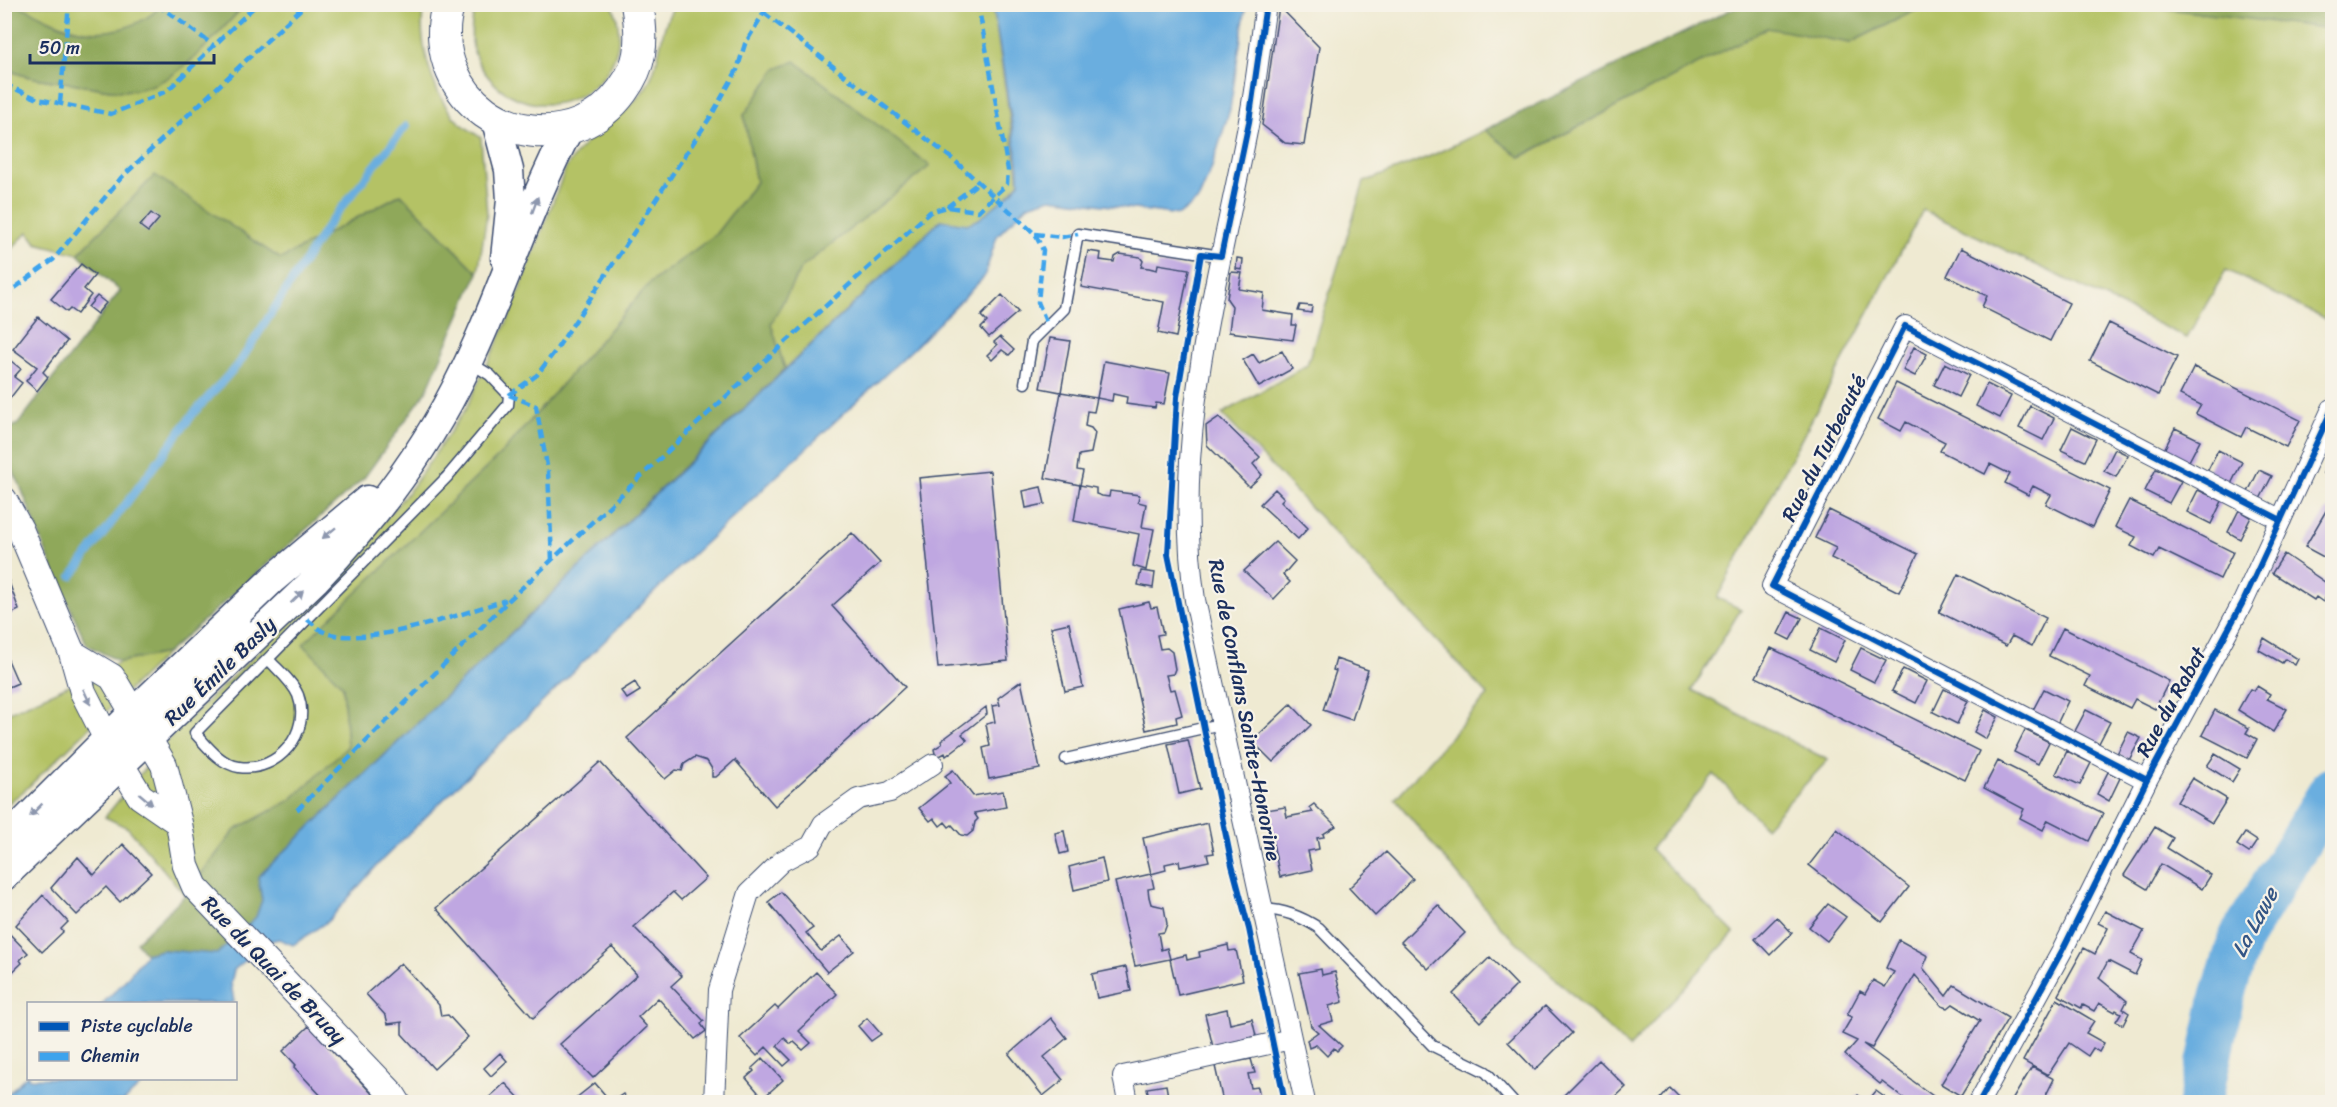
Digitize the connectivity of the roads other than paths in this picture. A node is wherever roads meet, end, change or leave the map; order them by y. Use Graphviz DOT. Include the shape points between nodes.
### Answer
graph roads {
  1 [pos="660,4"];
  2 [pos="1266,4"];
  3 [pos="446,6"];
  4 [pos="639,17"];
  5 [pos="496,121"];
  6 [pos="570,129"];
  7 [pos="1221,256"];
  8 [pos="503,278"];
  9 [pos="469,362"];
  10 [pos="1025,383"];
  11 [pos="2332,409"];
  12 [pos="419,451"];
  13 [pos="4,500"];
  14 [pos="2281,520"];
  15 [pos="72,653"];
  16 [pos="267,659"];
  17 [pos="1221,724"];
  18 [pos="127,740"];
  19 [pos="1066,759"];
  20 [pos="933,764"];
  21 [pos="2147,780"];
  22 [pos="179,823"];
  23 [pos="4,842"];
  24 [pos="4,876"];
  25 [pos="1262,909"];
  26 [pos="1291,1039"];
  27 [pos="397,1102"];
  28 [pos="714,1102"];
  29 [pos="1128,1102"];
  30 [pos="1305,1102"];
  31 [pos="1513,1102"];
  32 [pos="1979,1102"];
  1 -- 4 [label="main road"];
  2 -- 7 [label="street, Rue de Conflans Sainte-Honorine" via="1249,123"];
  3 -- 5 [label="main road" via="443,35 447,61 474,106"];
  4 -- 6 [label="main road" via="639,56 630,81 594,119"];
  5 -- 6 [label="main road" via="544,133"];
  5 -- 8 [label="main road" via="509,170 511,200"];
  8 -- 6 [label="main road, one-way" via="548,170"];
  7 -- 10 [label="lane" via="1078,234 1064,309 1032,341"];
  7 -- 17 [label="street, Rue de Conflans Sainte-Honorine" via="1193,423 1187,518 1195,600"];
  8 -- 9 [label="main road, Rue Émile Basly"];
  9 -- 12 [label="main road, Rue Émile Basly"];
  9 -- 16 [label="lane" via="490,375 509,395 502,414 447,477"];
  11 -- 14 [label="street, Rue du Rabat"];
  12 -- 18 [label="main road, Rue Émile Basly, one-way" via="273,579"];
  18 -- 12 [label="main road, Rue Émile Basly, one-way" via="342,551"];
  13 -- 15 [label="street"];
  14 -- 21 [label="street, Rue du Rabat" via="2243,602"];
  14 -- 21 [label="street, Rue du Turbeauté" via="1905,326 1772,586"];
  15 -- 18 [label="street, one-way" via="84,692"];
  15 -- 18 [label="street" via="112,677"];
  16 -- 16 [label="lane" via="195,733 215,755 238,767 259,765 281,756 297,737 302,716 298,694"];
  17 -- 19 [label="lane"];
  17 -- 25 [label="street, Rue de Conflans Sainte-Honorine"];
  18 -- 22 [label="street, Rue du Quai de Bruay" via="164,765"];
  18 -- 22 [label="street, one-way" via="140,796"];
  18 -- 23 [label="main road, Rue Émile Basly, one-way"];
  18 -- 24 [label="main road, Rue Émile Basly" via="61,823"];
  20 -- 28 [label="street" via="891,792 858,800 824,824 811,846 782,861 749,893 719,990"];
  21 -- 32 [label="street, Rue du Rabat" via="2062,951"];
  22 -- 27 [label="street, Rue du Quai de Bruay" via="186,866 195,887"];
  25 -- 26 [label="street, Rue de Conflans Sainte-Honorine"];
  25 -- 31 [label="lane" via="1301,916 1319,928 1433,1046 1486,1072"];
  26 -- 29 [label="street" via="1123,1076"];
  26 -- 30 [label="street, Rue de Conflans Sainte-Honorine"];
}
